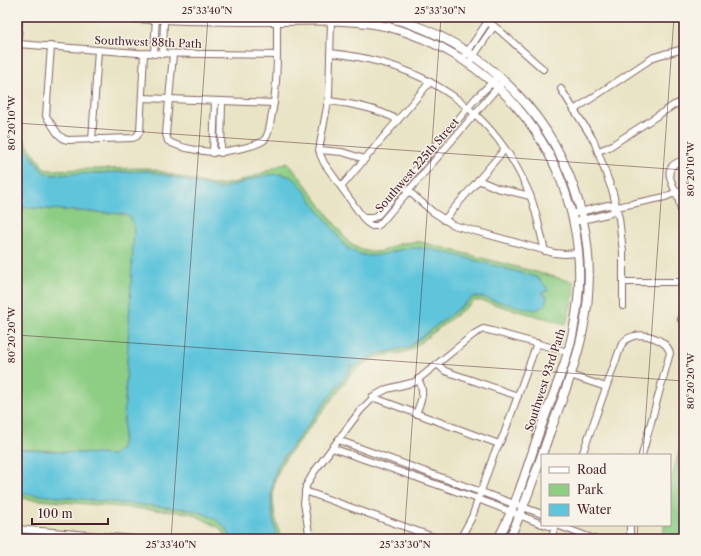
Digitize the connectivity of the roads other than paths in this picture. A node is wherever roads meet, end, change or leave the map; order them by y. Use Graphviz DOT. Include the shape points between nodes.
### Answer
graph roads {
  1 [pos="119,17"];
  2 [pos="387,17"];
  3 [pos="481,17"];
  4 [pos="494,17"];
  5 [pos="159,18"];
  6 [pos="278,21"];
  7 [pos="331,21"];
  8 [pos="19,23"];
  9 [pos="491,24"];
  10 [pos="18,44"];
  11 [pos="51,46"];
  12 [pos="684,49"];
  13 [pos="98,50"];
  14 [pos="330,53"];
  15 [pos="144,54"];
  16 [pos="154,54"];
  17 [pos="163,54"];
  18 [pos="173,54"];
  19 [pos="471,54"];
  20 [pos="17,56"];
  21 [pos="277,56"];
  22 [pos="465,62"];
  23 [pos="543,68"];
  24 [pos="502,78"];
  25 [pos="430,82"];
  26 [pos="495,85"];
  27 [pos="561,89"];
  28 [pos="142,98"];
  29 [pos="169,100"];
  30 [pos="215,101"];
  31 [pos="222,101"];
  32 [pos="329,101"];
  33 [pos="684,101"];
  34 [pos="274,103"];
  35 [pos="468,108"];
  36 [pos="574,110"];
  37 [pos="475,114"];
  38 [pos="398,120"];
  39 [pos="92,140"];
  40 [pos="505,149"];
  41 [pos="319,150"];
  42 [pos="598,151"];
  43 [pos="221,152"];
  44 [pos="213,153"];
  45 [pos="365,159"];
  46 [pos="684,160"];
  47 [pos="478,180"];
  48 [pos="342,186"];
  49 [pos="403,186"];
  50 [pos="684,189"];
  51 [pos="408,191"];
  52 [pos="676,192"];
  53 [pos="530,196"];
  54 [pos="617,207"];
  55 [pos="582,216"];
  56 [pos="364,218"];
  57 [pos="573,218"];
  58 [pos="444,220"];
  59 [pos="684,229"];
  60 [pos="545,251"];
  61 [pos="578,253"];
  62 [pos="624,282"];
  63 [pos="684,282"];
  64 [pos="684,304"];
  65 [pos="623,306"];
  66 [pos="681,319"];
  67 [pos="537,343"];
  68 [pos="568,352"];
  69 [pos="437,364"];
  70 [pos="570,375"];
  71 [pos="418,379"];
  72 [pos="606,387"];
  73 [pos="518,396"];
  74 [pos="372,398"];
  75 [pos="416,414"];
  76 [pos="338,440"];
  77 [pos="499,444"];
  78 [pos="332,448"];
  79 [pos="542,454"];
  80 [pos="582,454"];
  81 [pos="642,454"];
  82 [pos="541,456"];
  83 [pos="305,491"];
  84 [pos="481,491"];
  85 [pos="478,499"];
  86 [pos="514,503"];
  87 [pos="523,506"];
  88 [pos="511,512"];
  89 [pos="541,514"];
  90 [pos="520,515"];
  91 [pos="541,524"];
  92 [pos="556,526"];
  93 [pos="559,526"];
  94 [pos="630,526"];
  95 [pos="17,529"];
  96 [pos="56,532"];
  97 [pos="101,537"];
  98 [pos="114,538"];
  99 [pos="55,539"];
  100 [pos="135,539"];
  101 [pos="310,539"];
  102 [pos="439,539"];
  103 [pos="460,539"];
  104 [pos="498,539"];
  105 [pos="509,539"];
  106 [pos="551,539"];
  107 [pos="594,539"];
  108 [pos="630,539"];
  1 -- 5 [label="street, Southwest 93rd Path"];
  2 -- 19 [label="street, Southwest 93rd Path" via="429,31"];
  3 -- 9 [label="street"];
  4 -- 9 [label="street"];
  5 -- 6 [label="street, Southwest 93rd Path"];
  5 -- 16 [label="street"];
  5 -- 17 [label="street"];
  6 -- 7 [label="street, Southwest 93rd Path"];
  6 -- 21 [label="street"];
  7 -- 14 [label="street"];
  7 -- 22 [label="street, Southwest 93rd Path" via="365,23 397,29 431,42"];
  8 -- 10 [label="street"];
  9 -- 19 [label="street"];
  9 -- 23 [label="street"];
  10 -- 11 [label="street, Southwest 88th Path"];
  10 -- 20 [label="street"];
  11 -- 13 [label="street, Southwest 88th Path"];
  11 -- 39 [label="street" via="46,117 56,133 63,138"];
  12 -- 36 [label="street" via="654,58"];
  13 -- 15 [label="street, Southwest 88th Path"];
  13 -- 39 [label="street"];
  14 -- 25 [label="street" via="379,61"];
  14 -- 32 [label="street"];
  15 -- 16 [label="street, Southwest 88th Path"];
  15 -- 28 [label="street"];
  16 -- 17 [label="street, Southwest 88th Path"];
  17 -- 18 [label="street, Southwest 88th Path"];
  18 -- 21 [label="street, Southwest 88th Path"];
  18 -- 29 [label="street"];
  19 -- 22 [label="street"];
  19 -- 24 [label="street, Southwest 93rd Path"];
  21 -- 34 [label="street"];
  22 -- 26 [label="street, Southwest 93rd Path"];
  24 -- 26 [label="street, Southwest 225th Street"];
  24 -- 55 [label="street, Southwest 93rd Path" via="533,112 553,142 568,172"];
  25 -- 35 [label="street"];
  25 -- 38 [label="street"];
  26 -- 35 [label="street, Southwest 225th Street"];
  26 -- 37 [label="street, Southwest 225th Street"];
  26 -- 57 [label="street, Southwest 93rd Path" via="524,116 544,146 561,179"];
  27 -- 36 [label="street"];
  28 -- 29 [label="street"];
  28 -- 39 [label="street" via="138,135 132,138"];
  29 -- 30 [label="street"];
  29 -- 44 [label="street" via="167,140 173,144"];
  30 -- 31 [label="street"];
  30 -- 44 [label="street"];
  31 -- 34 [label="street"];
  31 -- 43 [label="street"];
  32 -- 38 [label="street" via="367,108"];
  32 -- 41 [label="street"];
  33 -- 42 [label="street" via="609,147"];
  34 -- 43 [label="street" via="264,140"];
  35 -- 37 [label="street"];
  35 -- 49 [label="street, Southwest 225th Street"];
  36 -- 42 [label="street" via="593,138"];
  37 -- 40 [label="street"];
  37 -- 51 [label="street, Southwest 225th Street"];
  38 -- 45 [label="street"];
  40 -- 47 [label="street"];
  40 -- 53 [label="street"];
  41 -- 45 [label="street" via="342,152"];
  41 -- 48 [label="street" via="322,160"];
  42 -- 54 [label="street"];
  43 -- 44 [label="street"];
  45 -- 48 [label="street"];
  46 -- 52 [label="street" via="672,166 669,171 669,178"];
  47 -- 53 [label="street" via="497,188"];
  47 -- 58 [label="street"];
  48 -- 56 [label="street"];
  49 -- 51 [label="street"];
  49 -- 56 [label="street, Southwest 225th Street" via="377,217"];
  50 -- 52 [label="street"];
  51 -- 56 [label="street, Southwest 225th Street" via="378,226 370,225"];
  51 -- 58 [label="street"];
  52 -- 54 [label="street" via="665,197"];
  52 -- 59 [label="street"];
  53 -- 60 [label="street"];
  54 -- 55 [label="street" via="611,213"];
  54 -- 62 [label="street"];
  55 -- 57 [label="street"];
  55 -- 70 [label="street, Southwest 93rd Path" via="589,265 588,302 582,338"];
  57 -- 61 [label="street, Southwest 93rd Path"];
  58 -- 60 [label="street" via="459,228"];
  60 -- 61 [label="street"];
  61 -- 68 [label="street, Southwest 93rd Path" via="578,305"];
  62 -- 63 [label="street"];
  62 -- 65 [label="street"];
  64 -- 66 [label="street"];
  67 -- 68 [label="street"];
  67 -- 69 [label="street" via="481,330"];
  67 -- 73 [label="street"];
  68 -- 86 [label="street, Southwest 93rd Path"];
  69 -- 71 [label="street"];
  69 -- 73 [label="street" via="448,372"];
  70 -- 72 [label="street"];
  70 -- 79 [label="street, Southwest 93rd Path"];
  71 -- 74 [label="street" via="410,384 387,389"];
  71 -- 75 [label="street" via="423,393"];
  72 -- 80 [label="street"];
  72 -- 81 [label="street" via="624,340 637,335 650,337 669,348 670,357"];
  73 -- 77 [label="street"];
  74 -- 75 [label="street"];
  74 -- 76 [label="street"];
  75 -- 77 [label="street"];
  76 -- 78 [label="street"];
  76 -- 84 [label="street"];
  77 -- 84 [label="street"];
  78 -- 83 [label="street" via="310,478"];
  78 -- 85 [label="street"];
  82 -- 87 [label="street, Southwest 93rd Path"];
  83 -- 101 [label="street" via="304,503"];
  83 -- 102 [label="street"];
  84 -- 85 [label="street"];
  84 -- 86 [label="street"];
  85 -- 88 [label="street"];
  85 -- 103 [label="street" via="470,522"];
  86 -- 87 [label="street"];
  86 -- 88 [label="street, Southwest 93rd Path"];
  87 -- 89 [label="street"];
  87 -- 90 [label="street, Southwest 93rd Path"];
  88 -- 90 [label="street"];
  88 -- 104 [label="street, Southwest 93rd Path"];
  90 -- 91 [label="street"];
  90 -- 105 [label="street, Southwest 93rd Path"];
  92 -- 106 [label="street"];
  93 -- 107 [label="street"];
  94 -- 108 [label="street"];
  95 -- 96 [label="street"];
  96 -- 97 [label="street"];
  96 -- 99 [label="street"];
  97 -- 98 [label="street"];
  98 -- 100 [label="street"];
}
